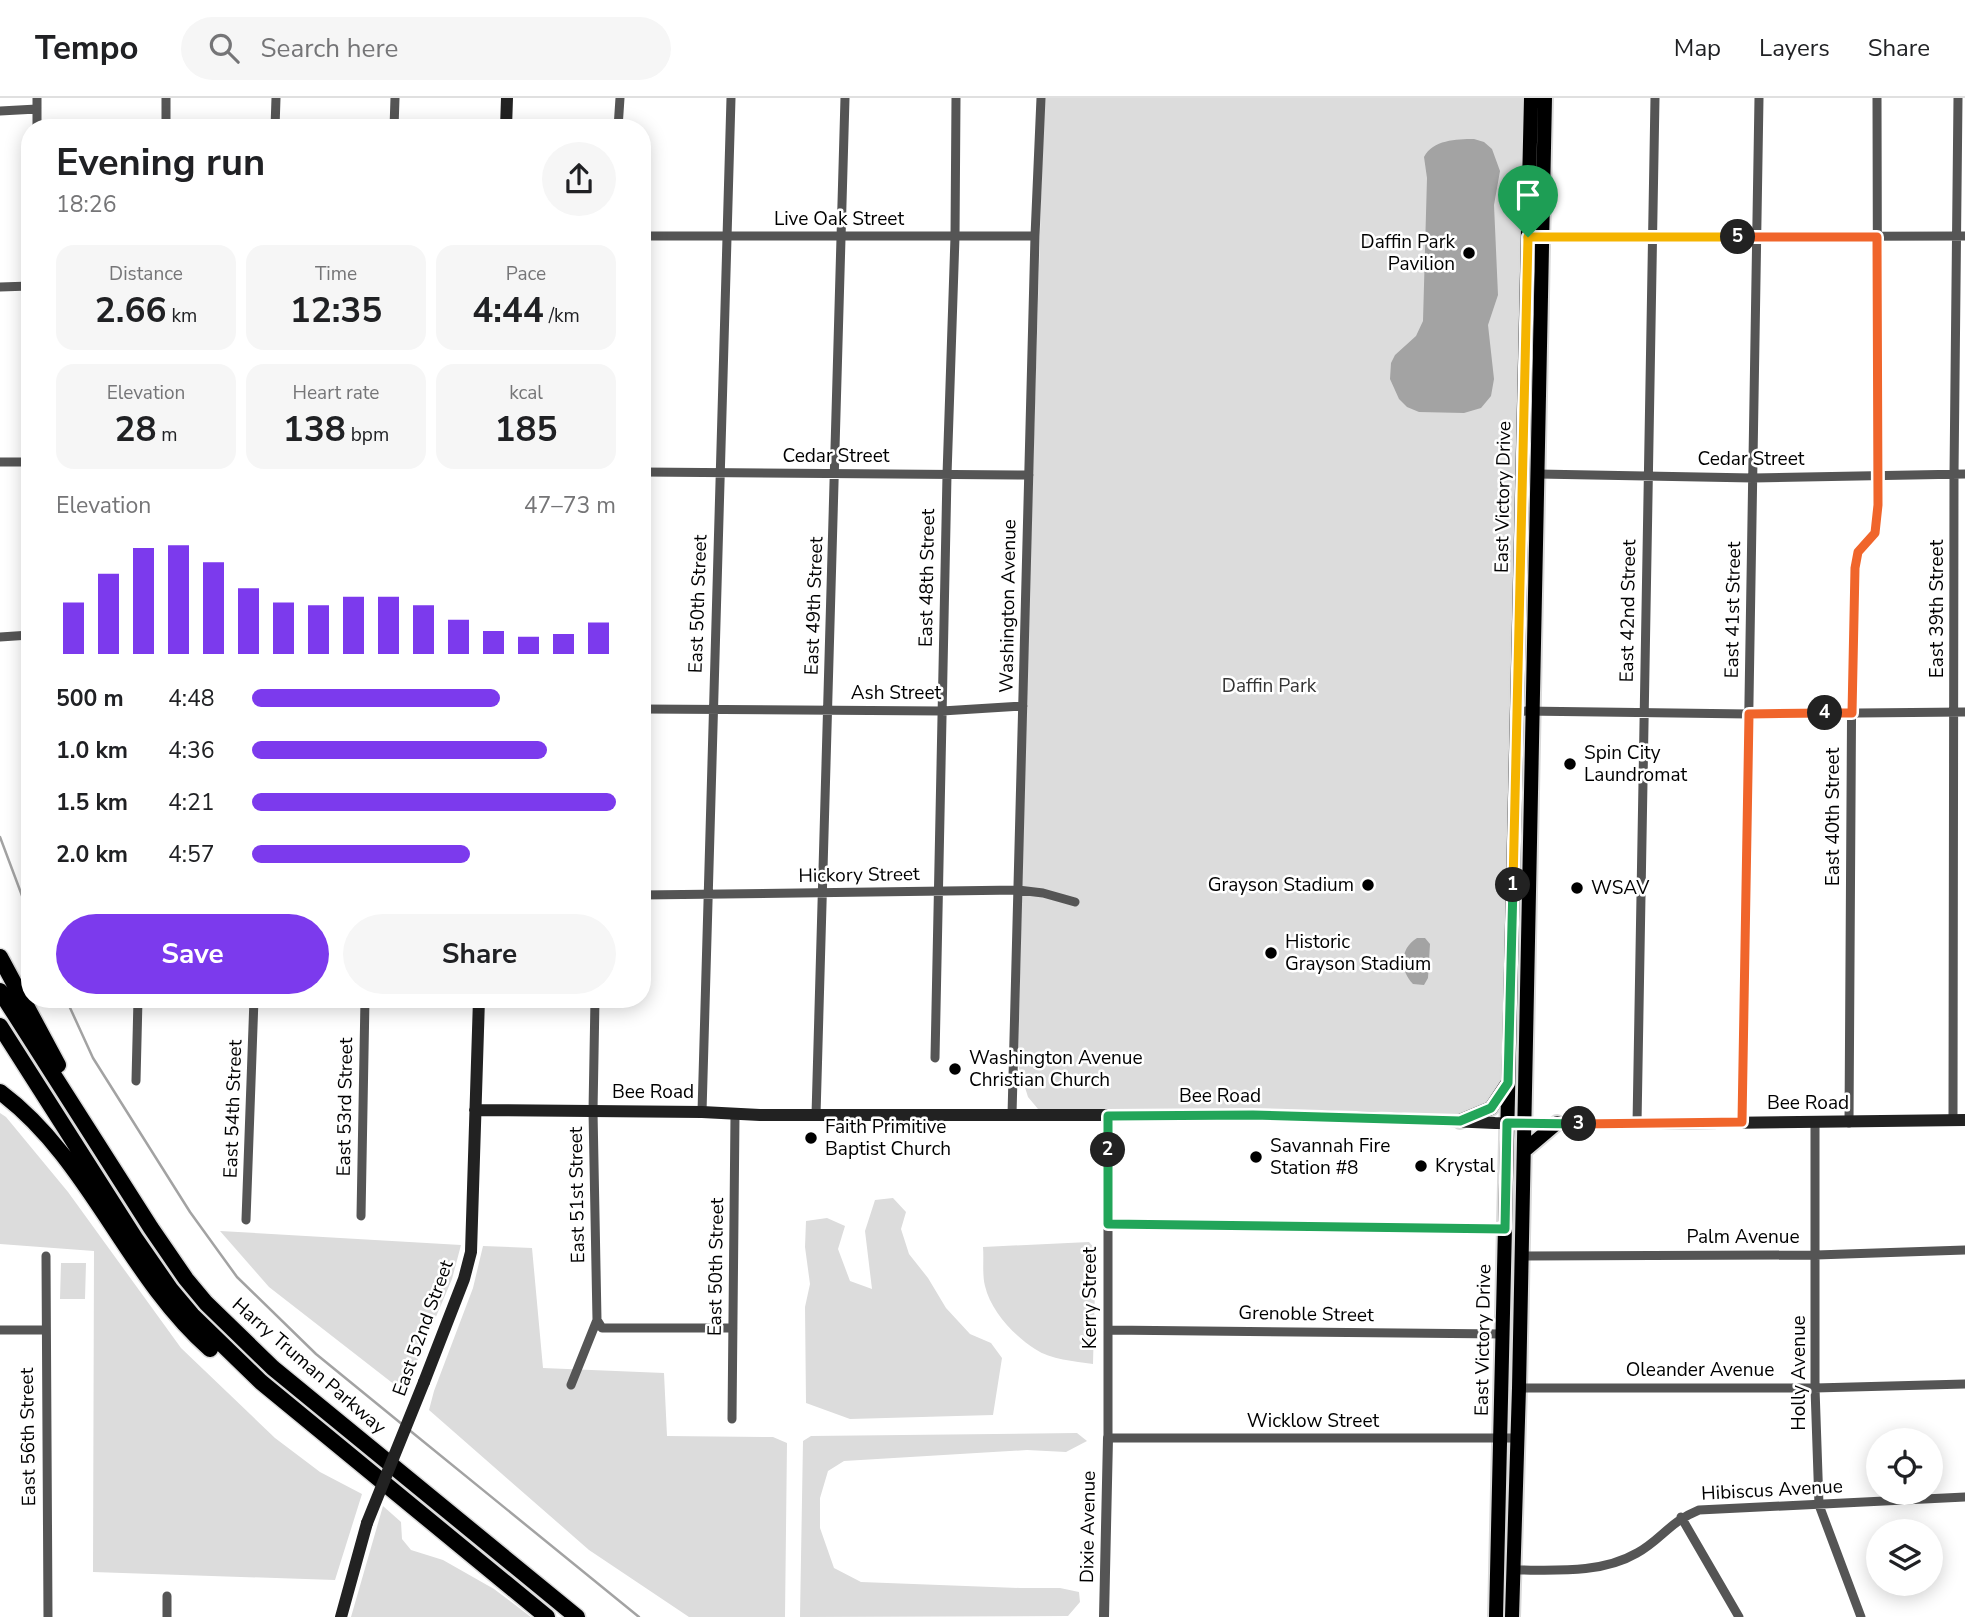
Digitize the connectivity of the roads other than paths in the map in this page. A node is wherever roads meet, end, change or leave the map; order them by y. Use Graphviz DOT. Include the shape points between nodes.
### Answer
graph roads {
  1 [pos="37,98"];
  2 [pos="166,98"];
  3 [pos="276,98"];
  4 [pos="395,98"];
  5 [pos="507,98"];
  6 [pos="620,98"];
  7 [pos="731,98"];
  8 [pos="845,98"];
  9 [pos="956,98"];
  10 [pos="1041,98"];
  11 [pos="1529,98"];
  12 [pos="1545,98"];
  13 [pos="1655,98"];
  14 [pos="1759,98"];
  15 [pos="1877,98"];
  16 [pos="1958,98"];
  17 [pos="37,109"];
  18 [pos="0,111"];
  19 [pos="37,119"];
  20 [pos="166,119"];
  21 [pos="275,119"];
  22 [pos="394,119"];
  23 [pos="506,119"];
  24 [pos="619,119"];
  25 [pos="1652,235"];
  26 [pos="651,236"];
  27 [pos="843,236"];
  28 [pos="1035,236"];
  29 [pos="727,237"];
  30 [pos="955,237"];
  31 [pos="1535,237"];
  32 [pos="1756,237"];
  33 [pos="1877,237"];
  34 [pos="1961,237"];
  35 [pos="21,286"];
  36 [pos="0,287"];
  37 [pos="1524,447"];
  38 [pos="0,462"];
  39 [pos="21,462"];
  40 [pos="651,472"];
  41 [pos="720,473"];
  42 [pos="835,474"];
  43 [pos="1538,474"];
  44 [pos="1954,474"];
  45 [pos="1965,474"];
  46 [pos="947,475"];
  47 [pos="1029,475"];
  48 [pos="1878,475"];
  49 [pos="1648,477"];
  50 [pos="1753,478"];
  51 [pos="21,635"];
  52 [pos="0,636"];
  53 [pos="1023,706"];
  54 [pos="651,709"];
  55 [pos="828,709"];
  56 [pos="712,710"];
  57 [pos="942,711"];
  58 [pos="1516,711"];
  59 [pos="1534,711"];
  60 [pos="1954,712"];
  61 [pos="1965,712"];
  62 [pos="1644,713"];
  63 [pos="1852,713"];
  64 [pos="1749,714"];
  65 [pos="1018,890"];
  66 [pos="938,892"];
  67 [pos="823,893"];
  68 [pos="651,895"];
  69 [pos="708,895"];
  70 [pos="1512,897"];
  71 [pos="1529,897"];
  72 [pos="1075,902"];
  73 [pos="0,957"];
  74 [pos="0,991"];
  75 [pos="21,996"];
  76 [pos="28,1008"];
  77 [pos="138,1008"];
  78 [pos="254,1008"];
  79 [pos="365,1008"];
  80 [pos="479,1008"];
  81 [pos="595,1008"];
  82 [pos="0,1026"];
  83 [pos="935,1058"];
  84 [pos="136,1081"];
  85 [pos="1508,1083"];
  86 [pos="0,1091"];
  87 [pos="475,1110"];
  88 [pos="593,1111"];
  89 [pos="702,1112"];
  90 [pos="736,1115"];
  91 [pos="816,1115"];
  92 [pos="1012,1115"];
  93 [pos="1108,1116"];
  94 [pos="1959,1120"];
  95 [pos="1460,1121"];
  96 [pos="1742,1122"];
  97 [pos="1815,1122"];
  98 [pos="1849,1122"];
  99 [pos="1507,1123"];
  100 [pos="1524,1123"];
  101 [pos="1557,1124"];
  102 [pos="1637,1124"];
  103 [pos="1524,1152"];
  104 [pos="121,1181"];
  105 [pos="360,1216"];
  106 [pos="246,1220"];
  107 [pos="1108,1224"];
  108 [pos="1505,1229"];
  109 [pos="1965,1250"];
  110 [pos="1816,1255"];
  111 [pos="46,1256"];
  112 [pos="1522,1256"];
  113 [pos="597,1320"];
  114 [pos="733,1328"];
  115 [pos="0,1330"];
  116 [pos="44,1330"];
  117 [pos="1108,1330"];
  118 [pos="1503,1334"];
  119 [pos="1965,1384"];
  120 [pos="571,1385"];
  121 [pos="1520,1388"];
  122 [pos="1815,1388"];
  123 [pos="288,1405"];
  124 [pos="732,1419"];
  125 [pos="1108,1438"];
  126 [pos="1500,1438"];
  127 [pos="1518,1438"];
  128 [pos="1965,1497"];
  129 [pos="1819,1505"];
  130 [pos="1681,1517"];
  131 [pos="1514,1570"];
  132 [pos="167,1596"];
  133 [pos="48,1617"];
  134 [pos="167,1617"];
  135 [pos="341,1617"];
  136 [pos="548,1617"];
  137 [pos="578,1617"];
  138 [pos="1104,1617"];
  139 [pos="1496,1617"];
  140 [pos="1512,1617"];
  141 [pos="1740,1617"];
  142 [pos="1861,1617"];
  1 -- 17 [label="street"];
  2 -- 20 [label="street"];
  3 -- 21 [label="street"];
  4 -- 22 [label="street"];
  5 -- 23 [label="main road"];
  6 -- 24 [label="street"];
  7 -- 29 [label="street, East 50th Street"];
  8 -- 27 [label="street, East 49th Street"];
  9 -- 30 [label="street, East 48th Street"];
  10 -- 28 [label="street, Washington Avenue"];
  11 -- 31 [label="main road, East Victory Drive"];
  12 -- 31 [label="main road, East Victory Drive"];
  13 -- 25 [label="street, East 42nd Street"];
  14 -- 32 [label="street, East 41st Street"];
  15 -- 33 [label="street, East 40th Street"];
  16 -- 34 [label="street, East 39th Street"];
  17 -- 18 [label="street"];
  17 -- 19 [label="street"];
  25 -- 31 [label="street"];
  25 -- 32 [label="street"];
  25 -- 49 [label="street, East 42nd Street"];
  26 -- 29 [label="street, Live Oak Street"];
  27 -- 29 [label="street, Live Oak Street"];
  27 -- 30 [label="street, Live Oak Street"];
  27 -- 42 [label="street, East 49th Street"];
  28 -- 30 [label="street, Live Oak Street"];
  28 -- 47 [label="street, Washington Avenue"];
  29 -- 41 [label="street, East 50th Street"];
  30 -- 46 [label="street, East 48th Street"];
  31 -- 37 [label="main road, East Victory Drive"];
  31 -- 43 [label="main road, East Victory Drive"];
  32 -- 33 [label="street"];
  32 -- 50 [label="street, East 41st Street"];
  33 -- 34 [label="street"];
  33 -- 48 [label="street, East 40th Street"];
  34 -- 44 [label="street, East 39th Street"];
  35 -- 36 [label="street"];
  37 -- 43 [label="main road" via="1530,469"];
  37 -- 58 [label="main road, East Victory Drive"];
  38 -- 39 [label="street"];
  40 -- 41 [label="street, Cedar Street"];
  41 -- 42 [label="street, Cedar Street"];
  41 -- 56 [label="street, East 50th Street"];
  42 -- 46 [label="street, Cedar Street"];
  42 -- 55 [label="street, East 49th Street"];
  43 -- 49 [label="street, Cedar Street"];
  43 -- 59 [label="main road, East Victory Drive"];
  44 -- 45 [label="street, Cedar Street"];
  44 -- 48 [label="street, Cedar Street"];
  44 -- 60 [label="street, East 39th Street"];
  46 -- 47 [label="street, Cedar Street"];
  46 -- 57 [label="street, East 48th Street"];
  47 -- 53 [label="street, Washington Avenue"];
  48 -- 50 [label="street, Cedar Street"];
  48 -- 63 [label="street, East 40th Street" via="1875,533 1858,552 1855,568"];
  49 -- 50 [label="street, Cedar Street"];
  49 -- 62 [label="street, East 42nd Street"];
  50 -- 64 [label="street, East 41st Street"];
  51 -- 52 [label="street"];
  53 -- 57 [label="street, Ash Street"];
  53 -- 65 [label="street, Washington Avenue"];
  54 -- 56 [label="street, Ash Street"];
  55 -- 56 [label="street, Ash Street"];
  55 -- 57 [label="street, Ash Street"];
  55 -- 67 [label="street, East 49th Street"];
  56 -- 69 [label="street, East 50th Street"];
  57 -- 66 [label="street, East 48th Street"];
  58 -- 59 [label="street"];
  58 -- 70 [label="main road, East Victory Drive"];
  59 -- 62 [label="street"];
  59 -- 71 [label="main road, East Victory Drive"];
  60 -- 61 [label="street"];
  60 -- 63 [label="street"];
  60 -- 94 [label="street, East 39th Street"];
  62 -- 64 [label="street"];
  62 -- 102 [label="street, East 42nd Street"];
  63 -- 64 [label="street"];
  63 -- 98 [label="street, East 40th Street"];
  64 -- 96 [label="street, East 41st Street"];
  65 -- 66 [label="street, Hickory Street"];
  65 -- 72 [label="street, Hickory Street"];
  65 -- 92 [label="street, Washington Avenue"];
  66 -- 67 [label="street, Hickory Street"];
  66 -- 83 [label="street, East 48th Street"];
  67 -- 69 [label="street, Hickory Street"];
  67 -- 91 [label="street, East 49th Street"];
  68 -- 69 [label="street, Hickory Street"];
  69 -- 89 [label="street, East 50th Street"];
  70 -- 71 [label="street"];
  70 -- 85 [label="main road, East Victory Drive"];
  71 -- 100 [label="main road, East Victory Drive"];
  73 -- 75 [label="highway"];
  74 -- 104 [label="highway, Harry Truman Parkway"];
  76 -- 104 [label="highway"];
  77 -- 84 [label="street"];
  78 -- 106 [label="street, East 54th Street"];
  79 -- 105 [label="street, East 53rd Street"];
  80 -- 87 [label="main road, East 52nd Street"];
  81 -- 88 [label="street, East 51st Street"];
  82 -- 123 [label="highway, Harry Truman Parkway" via="171,1290 214,1339"];
  85 -- 95 [label="main road" via="1491,1108"];
  85 -- 99 [label="main road, East Victory Drive"];
  86 -- 123 [label="highway" via="45,1131 166,1304 207,1347"];
  87 -- 88 [label="main road, Bee Road"];
  87 -- 135 [label="main road, East 52nd Street, bridge" via="471,1252 464,1279 367,1523"];
  88 -- 89 [label="main road, Bee Road"];
  88 -- 113 [label="street, East 51st Street"];
  89 -- 90 [label="main road, Bee Road"];
  90 -- 91 [label="main road, Bee Road"];
  90 -- 114 [label="street, East 50th Street"];
  91 -- 92 [label="main road, Bee Road"];
  92 -- 93 [label="main road, Bee Road"];
  93 -- 95 [label="main road, Bee Road"];
  93 -- 107 [label="street, Kerry Street"];
  94 -- 98 [label="main road, Bee Road"];
  95 -- 99 [label="main road, Bee Road"];
  96 -- 97 [label="main road, Bee Road"];
  96 -- 102 [label="main road, Bee Road"];
  97 -- 98 [label="main road, Bee Road"];
  97 -- 110 [label="street, Holly Avenue"];
  99 -- 100 [label="main road, Bee Road"];
  99 -- 108 [label="main road, East Victory Drive"];
  100 -- 101 [label="main road, Bee Road"];
  100 -- 103 [label="main road, East Victory Drive"];
  101 -- 102 [label="main road, Bee Road"];
  101 -- 103 [label="main road"];
  103 -- 112 [label="main road, East Victory Drive"];
  104 -- 137 [label="highway, Harry Truman Parkway" via="186,1279 250,1347"];
  107 -- 108 [label="street"];
  107 -- 117 [label="street, Kerry Street"];
  108 -- 118 [label="main road, East Victory Drive"];
  109 -- 110 [label="street, Palm Avenue"];
  110 -- 112 [label="street, Palm Avenue"];
  110 -- 122 [label="street, Holly Avenue"];
  111 -- 116 [label="street, East 56th Street"];
  112 -- 121 [label="main road, East Victory Drive"];
  113 -- 114 [label="street" via="602,1328"];
  113 -- 120 [label="street, East 51st Street"];
  114 -- 124 [label="street, East 50th Street"];
  115 -- 116 [label="street"];
  116 -- 133 [label="street, East 56th Street"];
  117 -- 118 [label="street, Grenoble Street"];
  117 -- 125 [label="street, Kerry Street"];
  118 -- 126 [label="main road, East Victory Drive"];
  119 -- 122 [label="street, Oleander Avenue"];
  121 -- 122 [label="street, Oleander Avenue"];
  121 -- 127 [label="main road, East Victory Drive"];
  122 -- 129 [label="street, Holly Avenue"];
  123 -- 136 [label="highway, Harry Truman Parkway"];
  125 -- 126 [label="street, Wicklow Street"];
  125 -- 138 [label="street, Dixie Avenue"];
  126 -- 127 [label="street, Wicklow Street"];
  126 -- 139 [label="main road, East Victory Drive"];
  127 -- 131 [label="main road, East Victory Drive"];
  128 -- 129 [label="street, Hibiscus Avenue"];
  129 -- 130 [label="street, Hibiscus Avenue" via="1699,1510"];
  129 -- 142 [label="street, Holly Avenue"];
  130 -- 131 [label="street, Hibiscus Avenue" via="1639,1552 1622,1560 1563,1570"];
  130 -- 141 [label="street"];
  131 -- 140 [label="main road, East Victory Drive"];
  132 -- 134 [label="street"];
}
